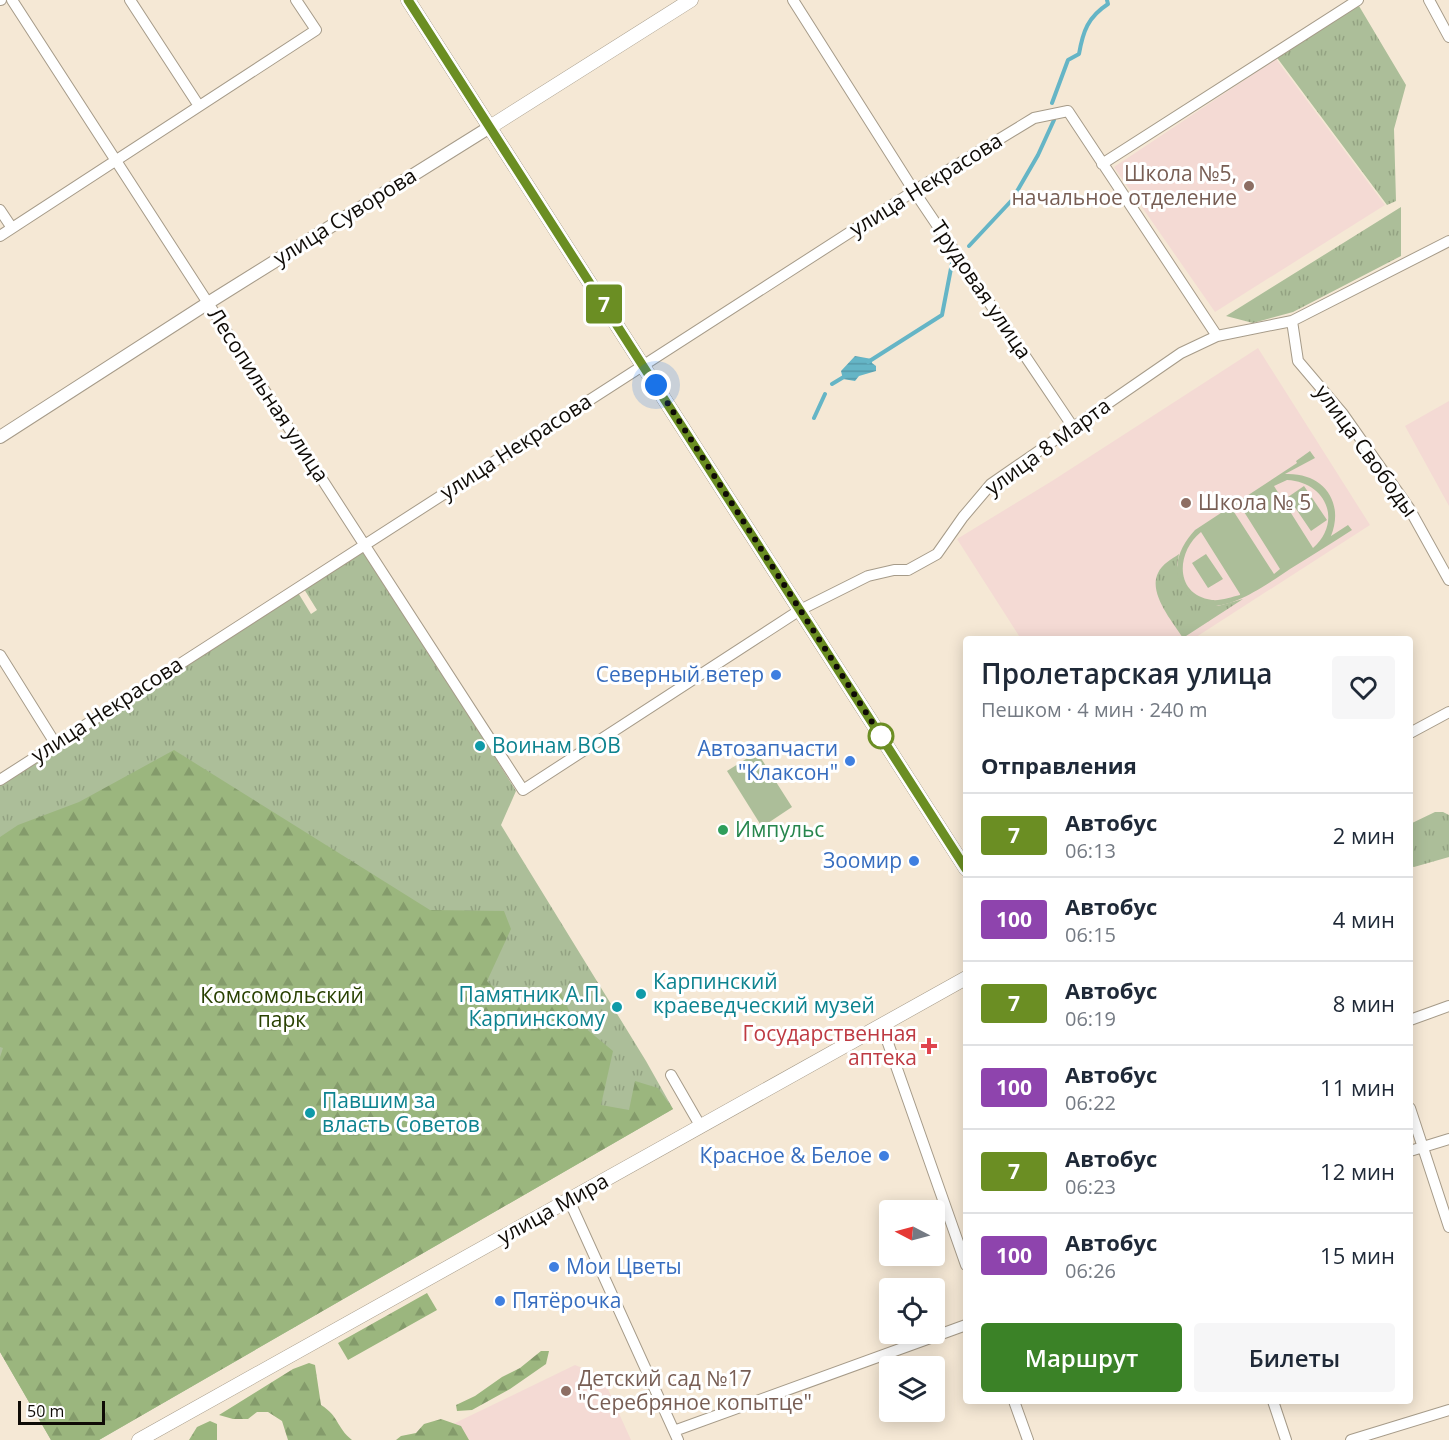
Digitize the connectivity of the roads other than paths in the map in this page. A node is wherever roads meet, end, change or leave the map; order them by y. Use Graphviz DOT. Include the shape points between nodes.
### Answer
graph roads {
  1 [pos="12,0"];
  2 [pos="130,0"];
  3 [pos="296,0"];
  4 [pos="408,0"];
  5 [pos="691,0"];
  6 [pos="793,0"];
  7 [pos="1359,0"];
  8 [pos="1430,0"];
  9 [pos="1449,37"];
  10 [pos="199,106"];
  11 [pos="490,127"];
  12 [pos="116,160"];
  13 [pos="1102,164"];
  14 [pos="914,191"];
  15 [pos="0,210"];
  16 [pos="12,228"];
  17 [pos="0,236"];
  18 [pos="1449,241"];
  19 [pos="208,303"];
  20 [pos="1292,321"];
  21 [pos="1217,336"];
  22 [pos="643,366"];
  23 [pos="1073,427"];
  24 [pos="0,436"];
  25 [pos="364,544"];
  26 [pos="1449,580"];
  27 [pos="800,610"];
  28 [pos="0,655"];
  29 [pos="1449,712"];
  30 [pos="1413,731"];
  31 [pos="55,743"];
  32 [pos="0,780"];
  33 [pos="523,790"];
  34 [pos="963,864"];
  35 [pos="963,980"];
  36 [pos="1449,1006"];
  37 [pos="1413,1019"];
  38 [pos="882,1026"];
  39 [pos="671,1075"];
  40 [pos="1413,1119"];
  41 [pos="701,1126"];
  42 [pos="1449,1139"];
  43 [pos="1421,1147"];
  44 [pos="1413,1150"];
  45 [pos="569,1200"];
  46 [pos="1449,1227"];
  47 [pos="963,1256"];
  48 [pos="963,1326"];
  49 [pos="1015,1404"];
  50 [pos="1274,1404"];
  51 [pos="1449,1410"];
  52 [pos="676,1436"];
  53 [pos="139,1440"];
  54 [pos="1028,1440"];
  55 [pos="1286,1440"];
  56 [pos="1351,1440"];
  1 -- 12 [label="street, Лесопильная улица"];
  2 -- 10 [label="street"];
  3 -- 10 [label="street" via="316,30"];
  4 -- 11 [label="main road"];
  5 -- 11 [label="main road, улица Суворова"];
  6 -- 14 [label="street, Трудовая улица"];
  7 -- 13 [label="street"];
  8 -- 9 [label="street"];
  10 -- 12 [label="street"];
  11 -- 19 [label="street, улица Суворова"];
  11 -- 22 [label="main road"];
  12 -- 16 [label="street"];
  12 -- 19 [label="street, Лесопильная улица"];
  13 -- 14 [label="street, улица Некрасова" via="1068,111 1035,118"];
  13 -- 21 [label="street"];
  14 -- 22 [label="street, улица Некрасова"];
  14 -- 23 [label="street, Трудовая улица"];
  15 -- 16 [label="street"];
  16 -- 17 [label="street"];
  18 -- 20 [label="street, улица 8 Марта"];
  19 -- 24 [label="street, улица Суворова"];
  19 -- 25 [label="street, Лесопильная улица"];
  20 -- 21 [label="street, улица 8 Марта"];
  20 -- 26 [label="street, улица Свободы" via="1298,361 1343,414 1409,508"];
  21 -- 23 [label="street, улица 8 Марта" via="1181,353"];
  22 -- 25 [label="street, улица Некрасова"];
  22 -- 27 [label="main road"];
  23 -- 27 [label="street, улица 8 Марта" via="991,484 937,554 908,570 868,576"];
  25 -- 31 [label="street, улица Некрасова"];
  25 -- 33 [label="street, Лесопильная улица"];
  27 -- 33 [label="street, улица 8 Марта"];
  27 -- 34 [label="main road"];
  28 -- 31 [label="street"];
  29 -- 30 [label="street"];
  31 -- 32 [label="street, улица Некрасова"];
  35 -- 38 [label="main road, улица Мира"];
  36 -- 37 [label="street"];
  38 -- 41 [label="main road, улица Мира"];
  38 -- 47 [label="street"];
  39 -- 41 [label="street"];
  40 -- 43 [label="street"];
  41 -- 45 [label="main road, улица Мира"];
  42 -- 43 [label="street"];
  43 -- 44 [label="street"];
  43 -- 46 [label="street"];
  45 -- 52 [label="street"];
  45 -- 53 [label="main road, улица Мира"];
  48 -- 52 [label="street"];
  49 -- 54 [label="street"];
  50 -- 55 [label="street"];
  51 -- 56 [label="street"];
}
